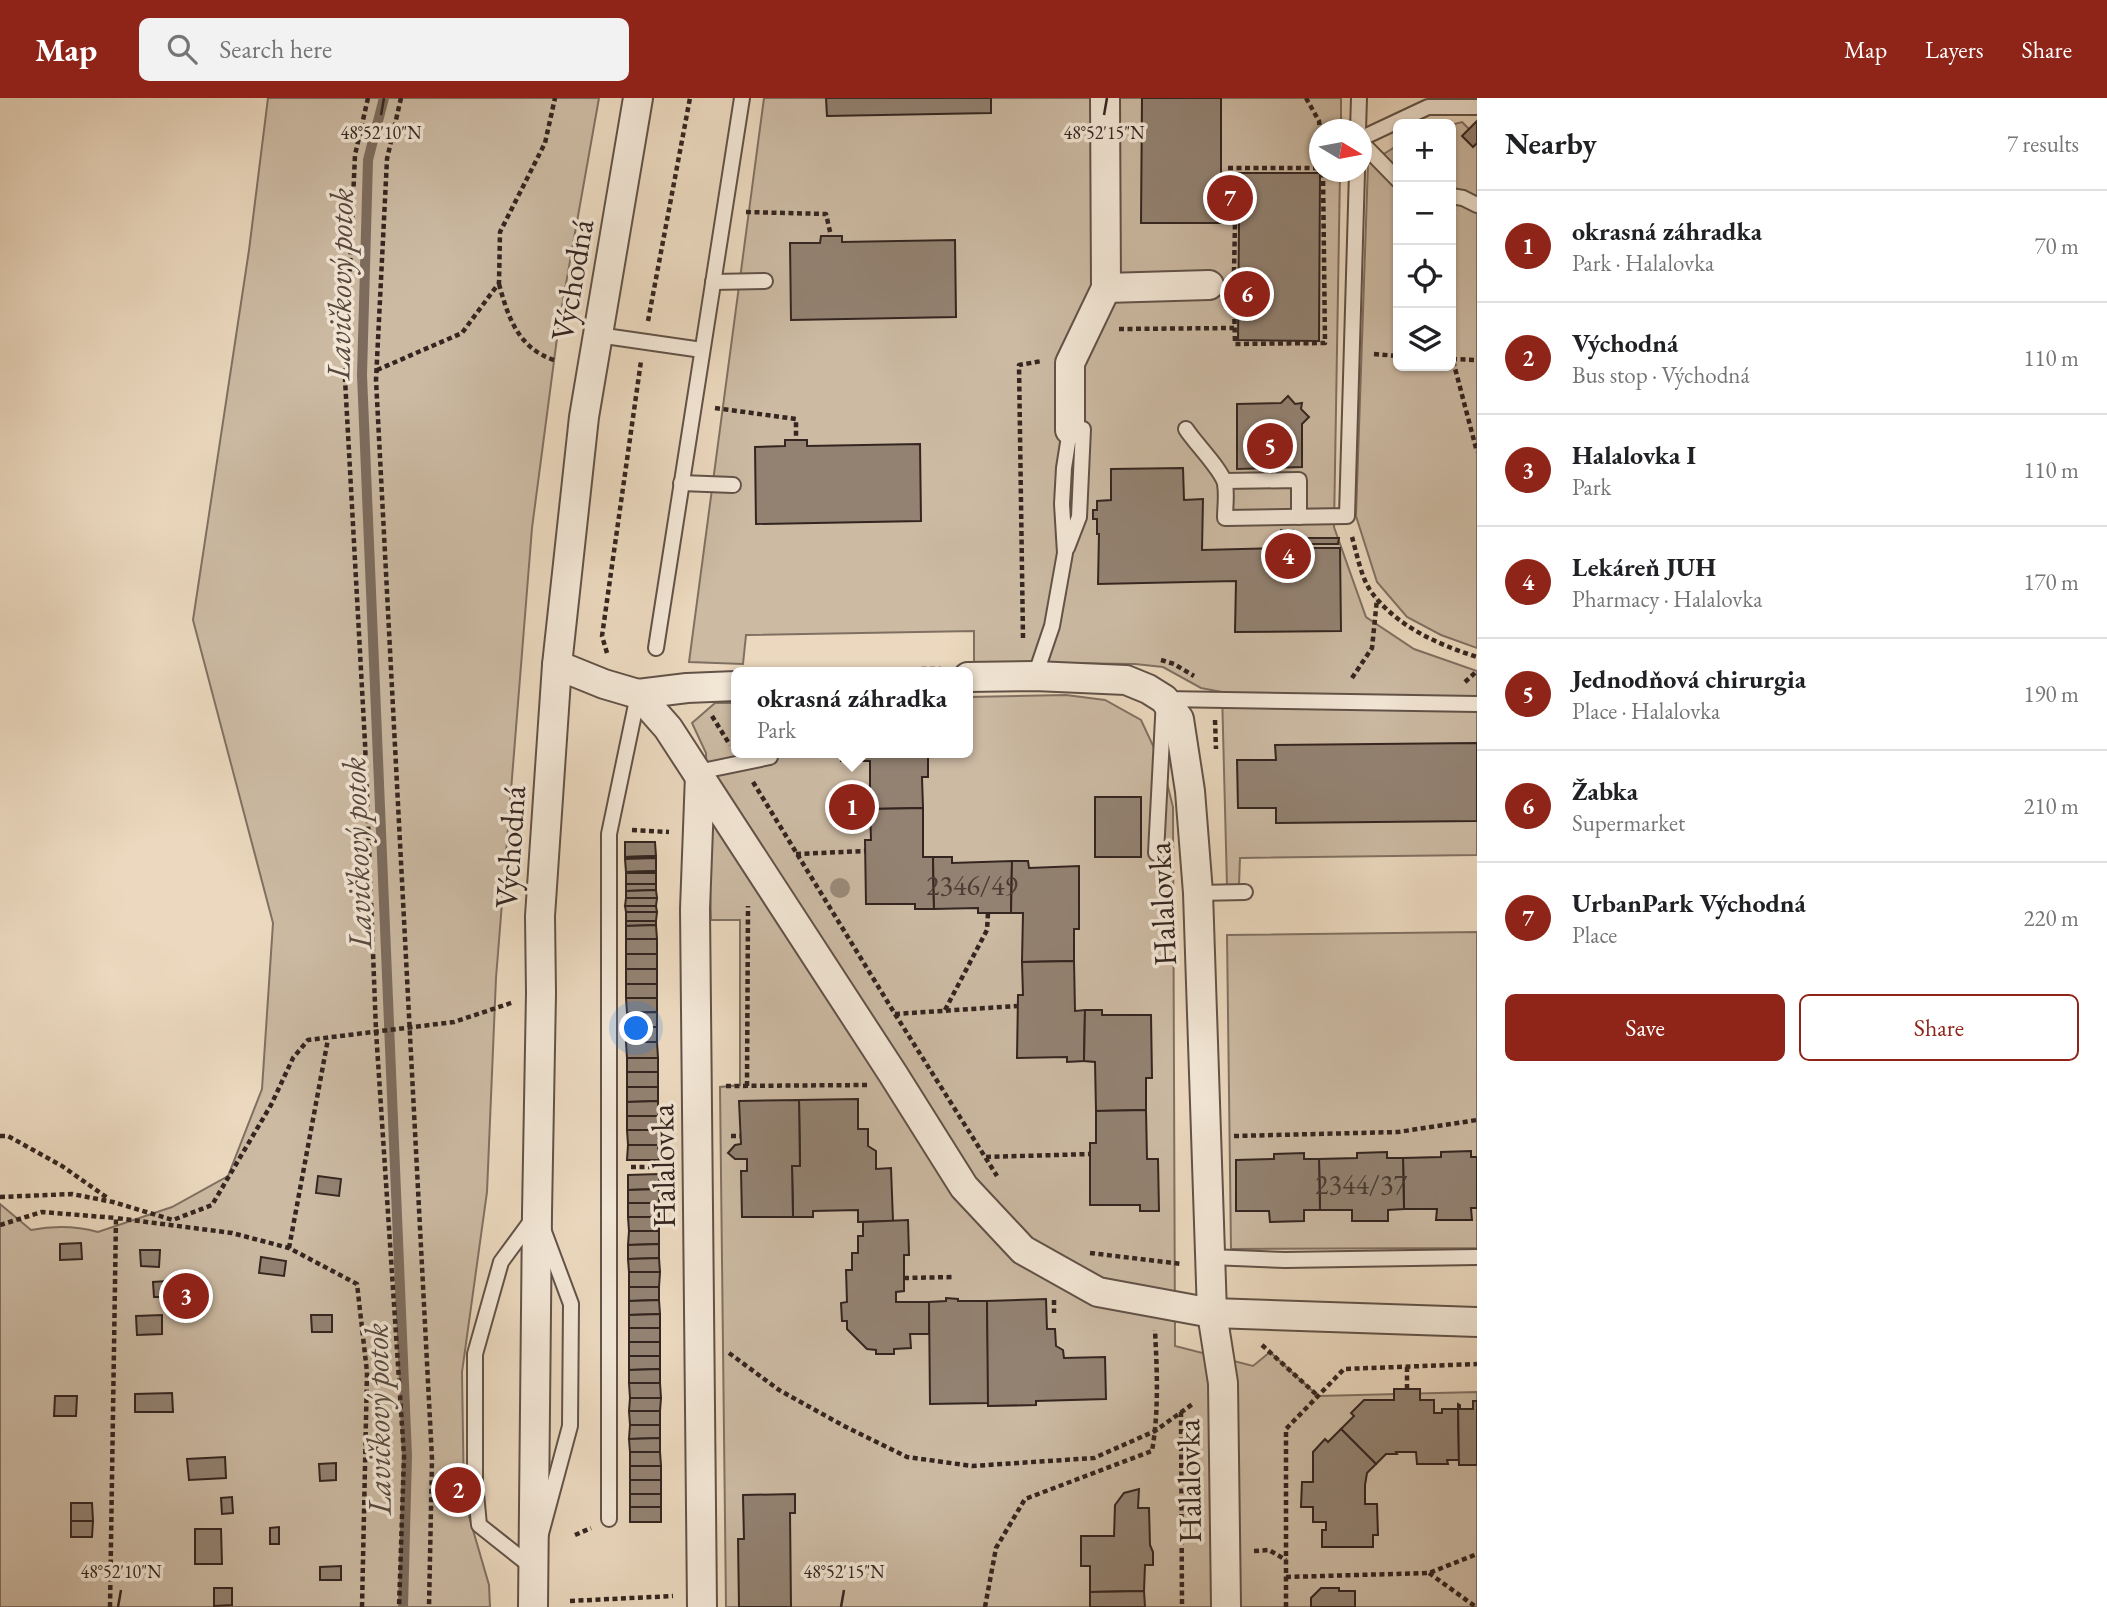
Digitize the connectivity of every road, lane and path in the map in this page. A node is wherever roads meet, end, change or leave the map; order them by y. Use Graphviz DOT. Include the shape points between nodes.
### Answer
graph roads {
  1 [pos="368,98"];
  2 [pos="401,98"];
  3 [pos="555,98"];
  4 [pos="638,98"];
  5 [pos="690,98"];
  6 [pos="742,98"];
  7 [pos="1105,98"];
  8 [pos="1306,98"];
  9 [pos="1359,98"];
  10 [pos="1429,102"];
  11 [pos="1477,107"];
  12 [pos="1318,119"];
  13 [pos="1359,119"];
  14 [pos="1372,135"];
  15 [pos="1372,152"];
  16 [pos="1228,168"];
  17 [pos="1309,170"];
  18 [pos="1393,175"];
  19 [pos="1321,182"];
  20 [pos="1357,182"];
  21 [pos="1456,197"];
  22 [pos="1477,205"];
  23 [pos="724,211"];
  24 [pos="831,236"];
  25 [pos="765,281"];
  26 [pos="713,282"];
  27 [pos="499,283"];
  28 [pos="1209,285"];
  29 [pos="1106,288"];
  30 [pos="1118,328"];
  31 [pos="598,335"];
  32 [pos="644,341"];
  33 [pos="702,350"];
  34 [pos="1456,358"];
  35 [pos="554,360"];
  36 [pos="1477,360"];
  37 [pos="1040,362"];
  38 [pos="377,370"];
  39 [pos="1455,371"];
  40 [pos="694,405"];
  41 [pos="1186,429"];
  42 [pos="1077,430"];
  43 [pos="796,440"];
  44 [pos="1477,452"];
  45 [pos="1225,481"];
  46 [pos="681,483"];
  47 [pos="733,485"];
  48 [pos="1347,516"];
  49 [pos="1299,517"];
  50 [pos="1377,598"];
  51 [pos="656,648"];
  52 [pos="1150,657"];
  53 [pos="1477,657"];
  54 [pos="614,661"];
  55 [pos="557,665"];
  56 [pos="1037,667"];
  57 [pos="973,672"];
  58 [pos="731,680"];
  59 [pos="695,688"];
  60 [pos="638,694"];
  61 [pos="1164,699"];
  62 [pos="1215,700"];
  63 [pos="1321,701"];
  64 [pos="1477,704"];
  65 [pos="731,747"];
  66 [pos="1216,755"];
  67 [pos="738,758"];
  68 [pos="765,758"];
  69 [pos="741,763"];
  70 [pos="699,774"];
  71 [pos="611,829"];
  72 [pos="698,833"];
  73 [pos="865,851"];
  74 [pos="1156,853"];
  75 [pos="796,854"];
  76 [pos="1245,892"];
  77 [pos="1198,893"];
  78 [pos="748,898"];
  79 [pos="988,913"];
  80 [pos="541,993"];
  81 [pos="1017,1006"];
  82 [pos="945,1011"];
  83 [pos="895,1014"];
  84 [pos="411,1028"];
  85 [pos="376,1031"];
  86 [pos="328,1040"];
  87 [pos="875,1085"];
  88 [pos="747,1086"];
  89 [pos="720,1087"];
  90 [pos="1477,1120"];
  91 [pos="0,1136"];
  92 [pos="731,1136"];
  93 [pos="740,1136"];
  94 [pos="1221,1136"];
  95 [pos="1090,1154"];
  96 [pos="985,1157"];
  97 [pos="628,1167"];
  98 [pos="658,1167"];
  99 [pos="998,1177"];
  100 [pos="0,1197"];
  101 [pos="113,1202"];
  102 [pos="537,1213"];
  103 [pos="116,1218"];
  104 [pos="0,1225"];
  105 [pos="289,1248"];
  106 [pos="1080,1251"];
  107 [pos="1477,1257"];
  108 [pos="1210,1261"];
  109 [pos="953,1277"];
  110 [pos="904,1278"];
  111 [pos="1220,1314"];
  112 [pos="1477,1322"];
  113 [pos="1154,1326"];
  114 [pos="700,1347"];
  115 [pos="1477,1364"];
  116 [pos="1407,1367"];
  117 [pos="1223,1383"];
  118 [pos="1406,1389"];
  119 [pos="1318,1396"];
  120 [pos="1181,1412"];
  121 [pos="1155,1431"];
  122 [pos="609,1520"];
  123 [pos="1477,1554"];
  124 [pos="532,1567"];
  125 [pos="1429,1573"];
  126 [pos="1286,1577"];
  127 [pos="570,1601"];
  128 [pos="702,1601"];
  129 [pos="110,1607"];
  130 [pos="362,1607"];
  131 [pos="399,1607"];
  132 [pos="429,1607"];
  133 [pos="533,1607"];
  134 [pos="985,1607"];
  135 [pos="1182,1607"];
  136 [pos="1226,1607"];
  137 [pos="1286,1607"];
  138 [pos="1476,1607"];
  1 -- 85 [label="path" via="355,155 345,379"];
  2 -- 38 [label="path" via="387,159"];
  3 -- 27 [label="path" via="545,143 500,233"];
  4 -- 31 [label="street, Východná"];
  5 -- 32 [label="path"];
  6 -- 23 [label="lane"];
  7 -- 29 [label="street"];
  8 -- 12 [label="path"];
  9 -- 13 [label="lane"];
  10 -- 11 [label="lane"];
  10 -- 14 [label="lane"];
  15 -- 18 [label="lane"];
  16 -- 17 [label="path"];
  19 -- 30 [label="path" via="1325,343 1235,344 1234,328"];
  20 -- 48 [label="lane"];
  21 -- 22 [label="lane"];
  23 -- 24 [label="path" via="826,214"];
  23 -- 26 [label="lane"];
  25 -- 26 [label="lane"];
  26 -- 33 [label="lane"];
  27 -- 35 [label="path" via="509,319 527,344"];
  27 -- 38 [label="path" via="462,333"];
  28 -- 29 [label="street"];
  29 -- 42 [label="street" via="1070,363"];
  31 -- 32 [label="lane"];
  31 -- 55 [label="street, Východná" via="584,417"];
  32 -- 33 [label="lane"];
  32 -- 54 [label="path" via="602,636 607,655"];
  33 -- 40 [label="lane"];
  34 -- 36 [label="path"];
  37 -- 56 [label="path" via="1020,365 1023,662"];
  38 -- 84 [label="path"];
  39 -- 44 [label="path"];
  40 -- 43 [label="path" via="796,419"];
  40 -- 46 [label="lane"];
  41 -- 45 [label="lane"];
  42 -- 56 [label="lane" via="1064,468 1065,553 1052,625"];
  45 -- 49 [label="lane" via="1225,518"];
  45 -- 49 [label="lane" via="1299,480"];
  46 -- 47 [label="lane"];
  46 -- 51 [label="lane"];
  48 -- 49 [label="lane"];
  48 -- 50 [label="path" via="1357,556"];
  50 -- 53 [label="path" via="1397,620"];
  50 -- 63 [label="path" via="1372,648 1357,674"];
  52 -- 62 [label="path" via="1214,683"];
  55 -- 60 [label="street"];
  55 -- 80 [label="street, Východná" via="540,916"];
  56 -- 57 [label="street"];
  56 -- 61 [label="street" via="1126,680"];
  58 -- 59 [label="street"];
  59 -- 60 [label="street"];
  59 -- 65 [label="path"];
  60 -- 70 [label="street"];
  60 -- 71 [label="lane"];
  61 -- 62 [label="lane"];
  61 -- 74 [label="lane"];
  61 -- 77 [label="street, Halalovka" via="1179,719"];
  62 -- 63 [label="lane"];
  62 -- 66 [label="path"];
  63 -- 64 [label="lane"];
  67 -- 69 [label="path"];
  68 -- 69 [label="lane"];
  69 -- 70 [label="lane"];
  69 -- 75 [label="path"];
  70 -- 72 [label="street, Halalovka"];
  70 -- 111 [label="street" via="964,1187 1023,1250 1098,1292"];
  71 -- 72 [label="path"];
  71 -- 122 [label="lane"];
  72 -- 114 [label="street, Halalovka"];
  73 -- 75 [label="path"];
  75 -- 83 [label="path"];
  76 -- 77 [label="lane"];
  77 -- 108 [label="street, Halalovka"];
  78 -- 88 [label="path"];
  79 -- 82 [label="path" via="988,930"];
  80 -- 84 [label="path" via="454,1022"];
  80 -- 102 [label="street, Východná"];
  81 -- 82 [label="path"];
  82 -- 83 [label="path"];
  83 -- 96 [label="path"];
  84 -- 85 [label="path"];
  84 -- 132 [label="path" via="432,1459"];
  85 -- 86 [label="path"];
  85 -- 131 [label="path" via="404,1456"];
  86 -- 101 [label="path" via="308,1041 293,1058 212,1205 173,1220"];
  86 -- 105 [label="path"];
  87 -- 88 [label="path"];
  88 -- 89 [label="path"];
  90 -- 94 [label="path" via="1398,1132"];
  91 -- 101 [label="path" via="62,1166"];
  92 -- 93 [label="path"];
  95 -- 96 [label="path"];
  96 -- 99 [label="path"];
  97 -- 98 [label="path"];
  100 -- 101 [label="path" via="72,1194"];
  102 -- 124 [label="street, Východná"];
  102 -- 124 [label="lane" via="501,1262 475,1354 479,1525"];
  103 -- 104 [label="path" via="42,1212"];
  103 -- 105 [label="path" via="232,1233"];
  103 -- 129 [label="path"];
  105 -- 130 [label="path" via="357,1284 367,1372"];
  106 -- 108 [label="path"];
  107 -- 108 [label="lane"];
  108 -- 111 [label="street, Halalovka"];
  109 -- 110 [label="path"];
  111 -- 112 [label="street"];
  111 -- 117 [label="street, Halalovka"];
  111 -- 119 [label="path"];
  113 -- 121 [label="path"];
  114 -- 121 [label="path" via="722,1348 779,1390 907,1457 972,1466 1094,1458"];
  114 -- 128 [label="street"];
  115 -- 116 [label="path"];
  116 -- 118 [label="path"];
  116 -- 119 [label="path" via="1344,1369"];
  117 -- 120 [label="path"];
  117 -- 136 [label="street, Halalovka"];
  119 -- 126 [label="path" via="1286,1429"];
  120 -- 121 [label="path"];
  120 -- 135 [label="path"];
  121 -- 134 [label="path" via="1152,1451 1025,1499 996,1548"];
  123 -- 125 [label="path"];
  124 -- 133 [label="street, Východná"];
  125 -- 126 [label="path"];
  125 -- 138 [label="path"];
  126 -- 137 [label="path"];
  127 -- 128 [label="path"];
}
